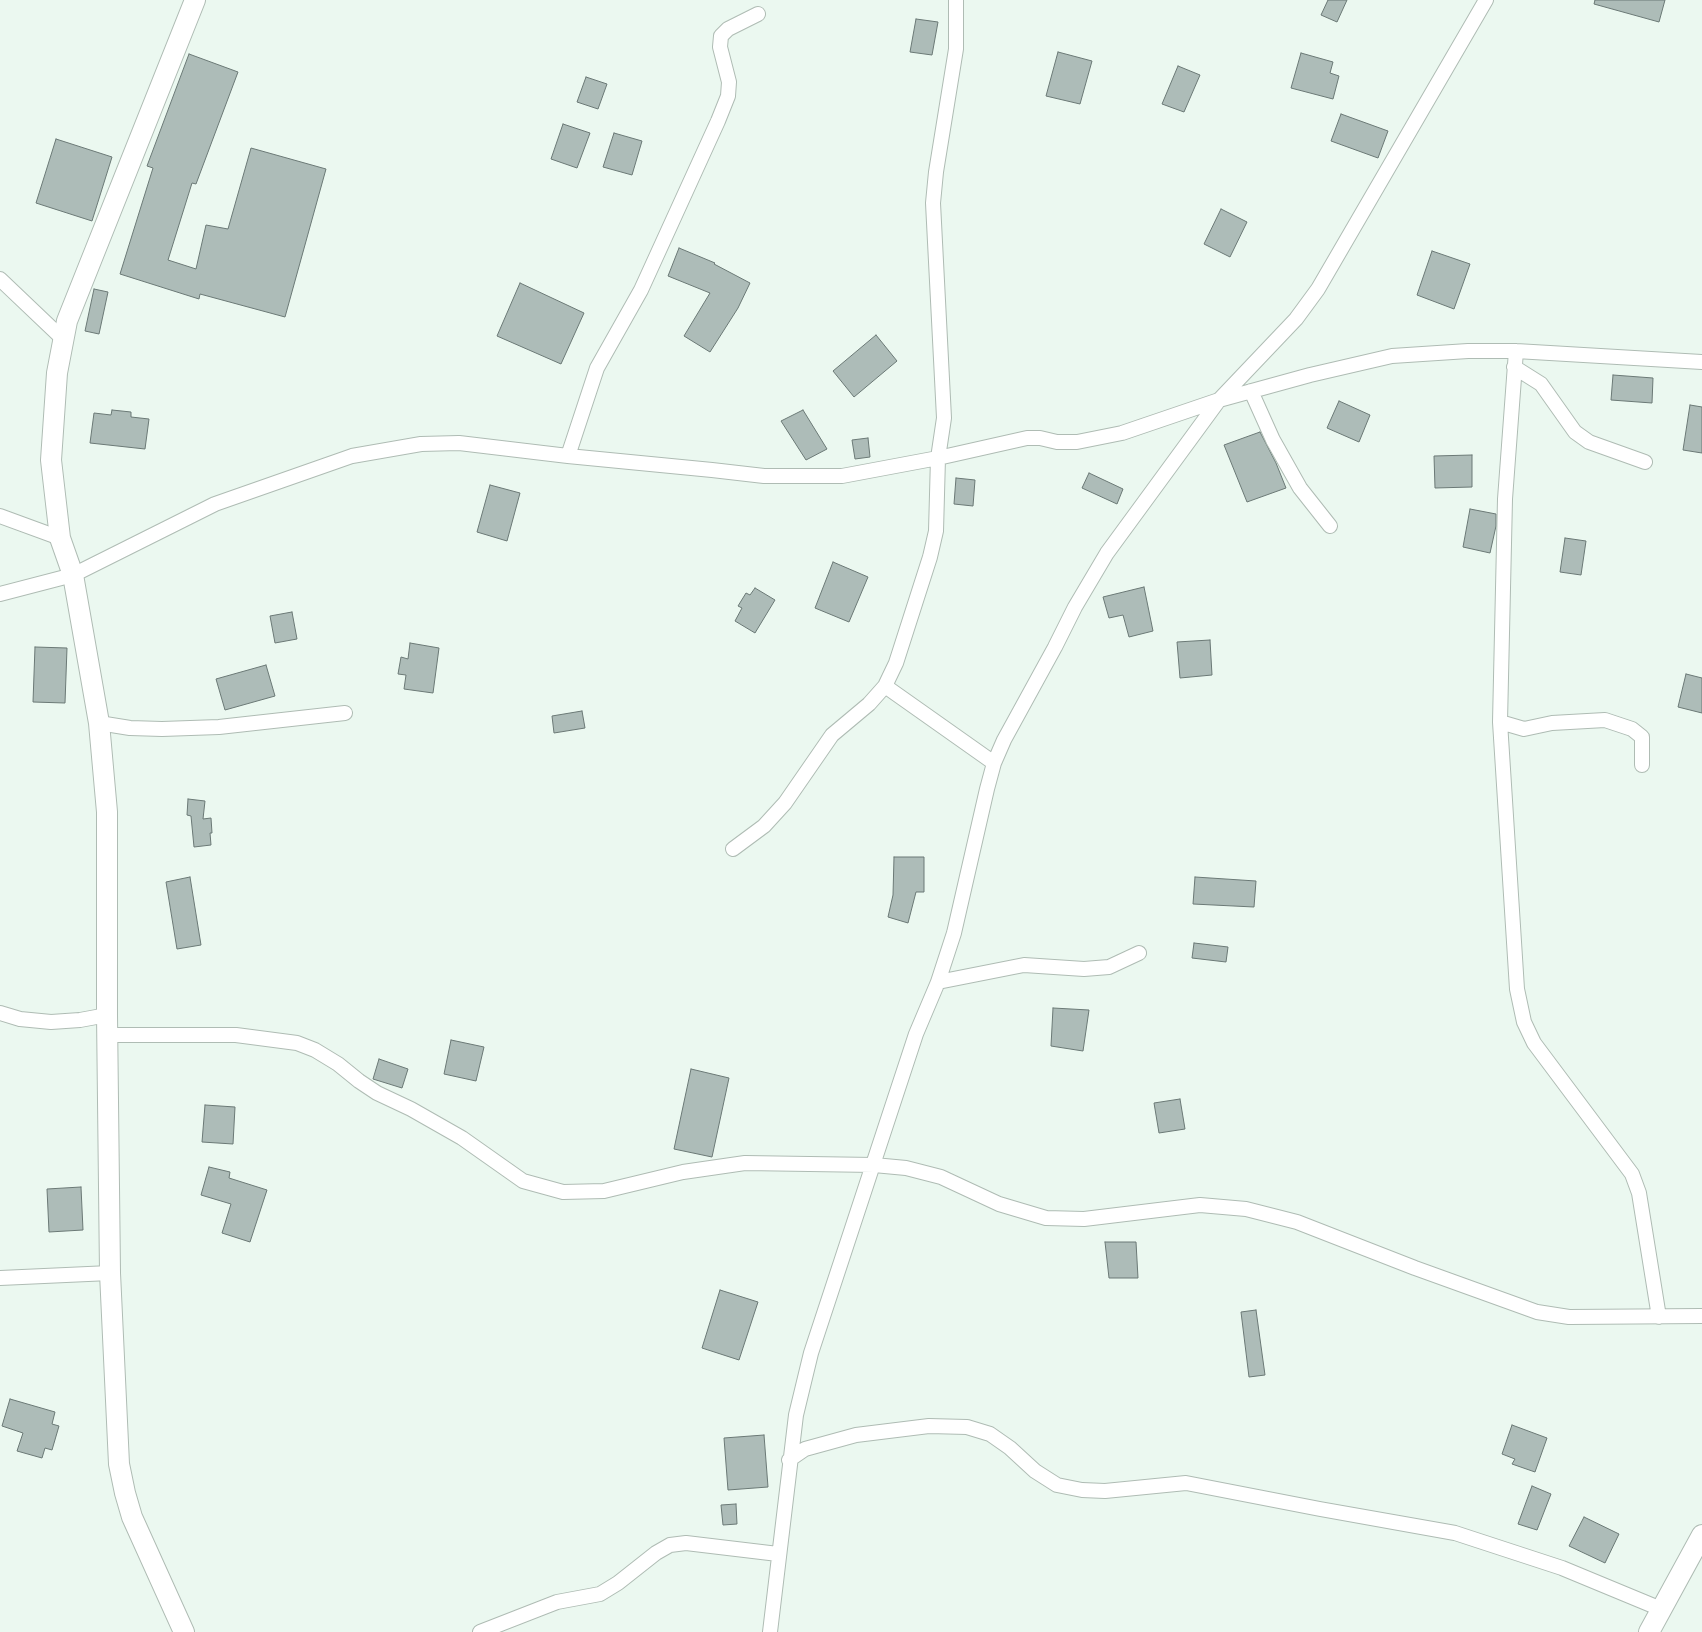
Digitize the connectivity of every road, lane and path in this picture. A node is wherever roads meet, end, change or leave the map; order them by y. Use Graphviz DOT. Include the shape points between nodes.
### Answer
graph roads {
  1 [pos="195,0"];
  2 [pos="956,0"];
  3 [pos="1486,0"];
  4 [pos="758,14"];
  5 [pos="0,279"];
  6 [pos="64,339"];
  7 [pos="1516,351"];
  8 [pos="1702,362"];
  9 [pos="1514,367"];
  10 [pos="1251,391"];
  11 [pos="1218,400"];
  12 [pos="568,456"];
  13 [pos="938,458"];
  14 [pos="1644,462"];
  15 [pos="0,516"];
  16 [pos="1330,526"];
  17 [pos="60,538"];
  18 [pos="72,575"];
  19 [pos="0,594"];
  20 [pos="885,686"];
  21 [pos="345,713"];
  22 [pos="1500,722"];
  23 [pos="99,723"];
  24 [pos="994,763"];
  25 [pos="1642,765"];
  26 [pos="733,849"];
  27 [pos="1139,953"];
  28 [pos="938,982"];
  29 [pos="0,1012"];
  30 [pos="107,1015"];
  31 [pos="107,1035"];
  32 [pos="874,1165"];
  33 [pos="110,1273"];
  34 [pos="0,1278"];
  35 [pos="1702,1316"];
  36 [pos="1659,1317"];
  37 [pos="789,1460"];
  38 [pos="1702,1535"];
  39 [pos="778,1554"];
  40 [pos="1661,1609"];
  41 [pos="184,1632"];
  42 [pos="480,1632"];
  43 [pos="770,1632"];
  44 [pos="1649,1632"];
  1 -- 6 [label="street" via="67,321"];
  2 -- 13 [label="street" via="956,49 933,203 944,418"];
  3 -- 11 [label="street" via="1314,296"];
  4 -- 12 [label="street" via="721,36 720,46 729,82 728,96 641,290 598,368"];
  5 -- 6 [label="street"];
  6 -- 17 [label="street" via="56,373 51,460"];
  7 -- 8 [label="street"];
  7 -- 9 [label="street"];
  7 -- 10 [label="street" via="1392,356"];
  9 -- 14 [label="street" via="1541,384 1575,432 1589,442"];
  9 -- 22 [label="street" via="1505,499"];
  10 -- 11 [label="street"];
  10 -- 16 [label="street" via="1300,488"];
  11 -- 13 [label="street" via="1122,433 1077,442 1027,438"];
  11 -- 24 [label="street" via="1107,553 1075,607"];
  12 -- 13 [label="street" via="764,476 842,476"];
  12 -- 18 [label="street" via="459,443 420,444 352,456 215,504"];
  13 -- 20 [label="street" via="936,531 930,557"];
  15 -- 17 [label="street"];
  17 -- 18 [label="street"];
  18 -- 19 [label="street"];
  18 -- 23 [label="street"];
  20 -- 24 [label="street"];
  20 -- 26 [label="street" via="832,735 785,803 764,826"];
  21 -- 23 [label="street" via="162,730"];
  22 -- 25 [label="street" via="1524,729 1605,720 1632,729 1642,737"];
  22 -- 36 [label="street" via="1517,989 1524,1022 1534,1043 1632,1174 1639,1192"];
  23 -- 30 [label="street" via="107,812"];
  24 -- 28 [label="street" via="954,933"];
  27 -- 28 [label="street" via="1109,967 1084,969 1024,965"];
  28 -- 32 [label="street" via="916,1034"];
  29 -- 30 [label="street" via="20,1019 51,1022"];
  30 -- 31 [label="street"];
  31 -- 32 [label="street" via="236,1035 297,1043 338,1064 377,1093 462,1138 522,1181 563,1192 604,1191 683,1172 745,1163"];
  31 -- 33 [label="street"];
  32 -- 36 [label="street" via="906,1168 941,1177 999,1204 1046,1218 1084,1219 1200,1205 1246,1209 1297,1222 1537,1312 1569,1317"];
  32 -- 37 [label="street" via="811,1354"];
  33 -- 34 [label="street"];
  33 -- 41 [label="street" via="119,1464 132,1517"];
  35 -- 36 [label="street"];
  37 -- 39 [label="street"];
  37 -- 40 [label="street" via="805,1449 856,1435 929,1426 967,1427 990,1434 1057,1485 1105,1491 1186,1483 1455,1533 1562,1568"];
  38 -- 40 [label="street"];
  39 -- 42 [label="street" via="670,1545 600,1594 557,1602"];
  39 -- 43 [label="street"];
  40 -- 44 [label="street"];
}
